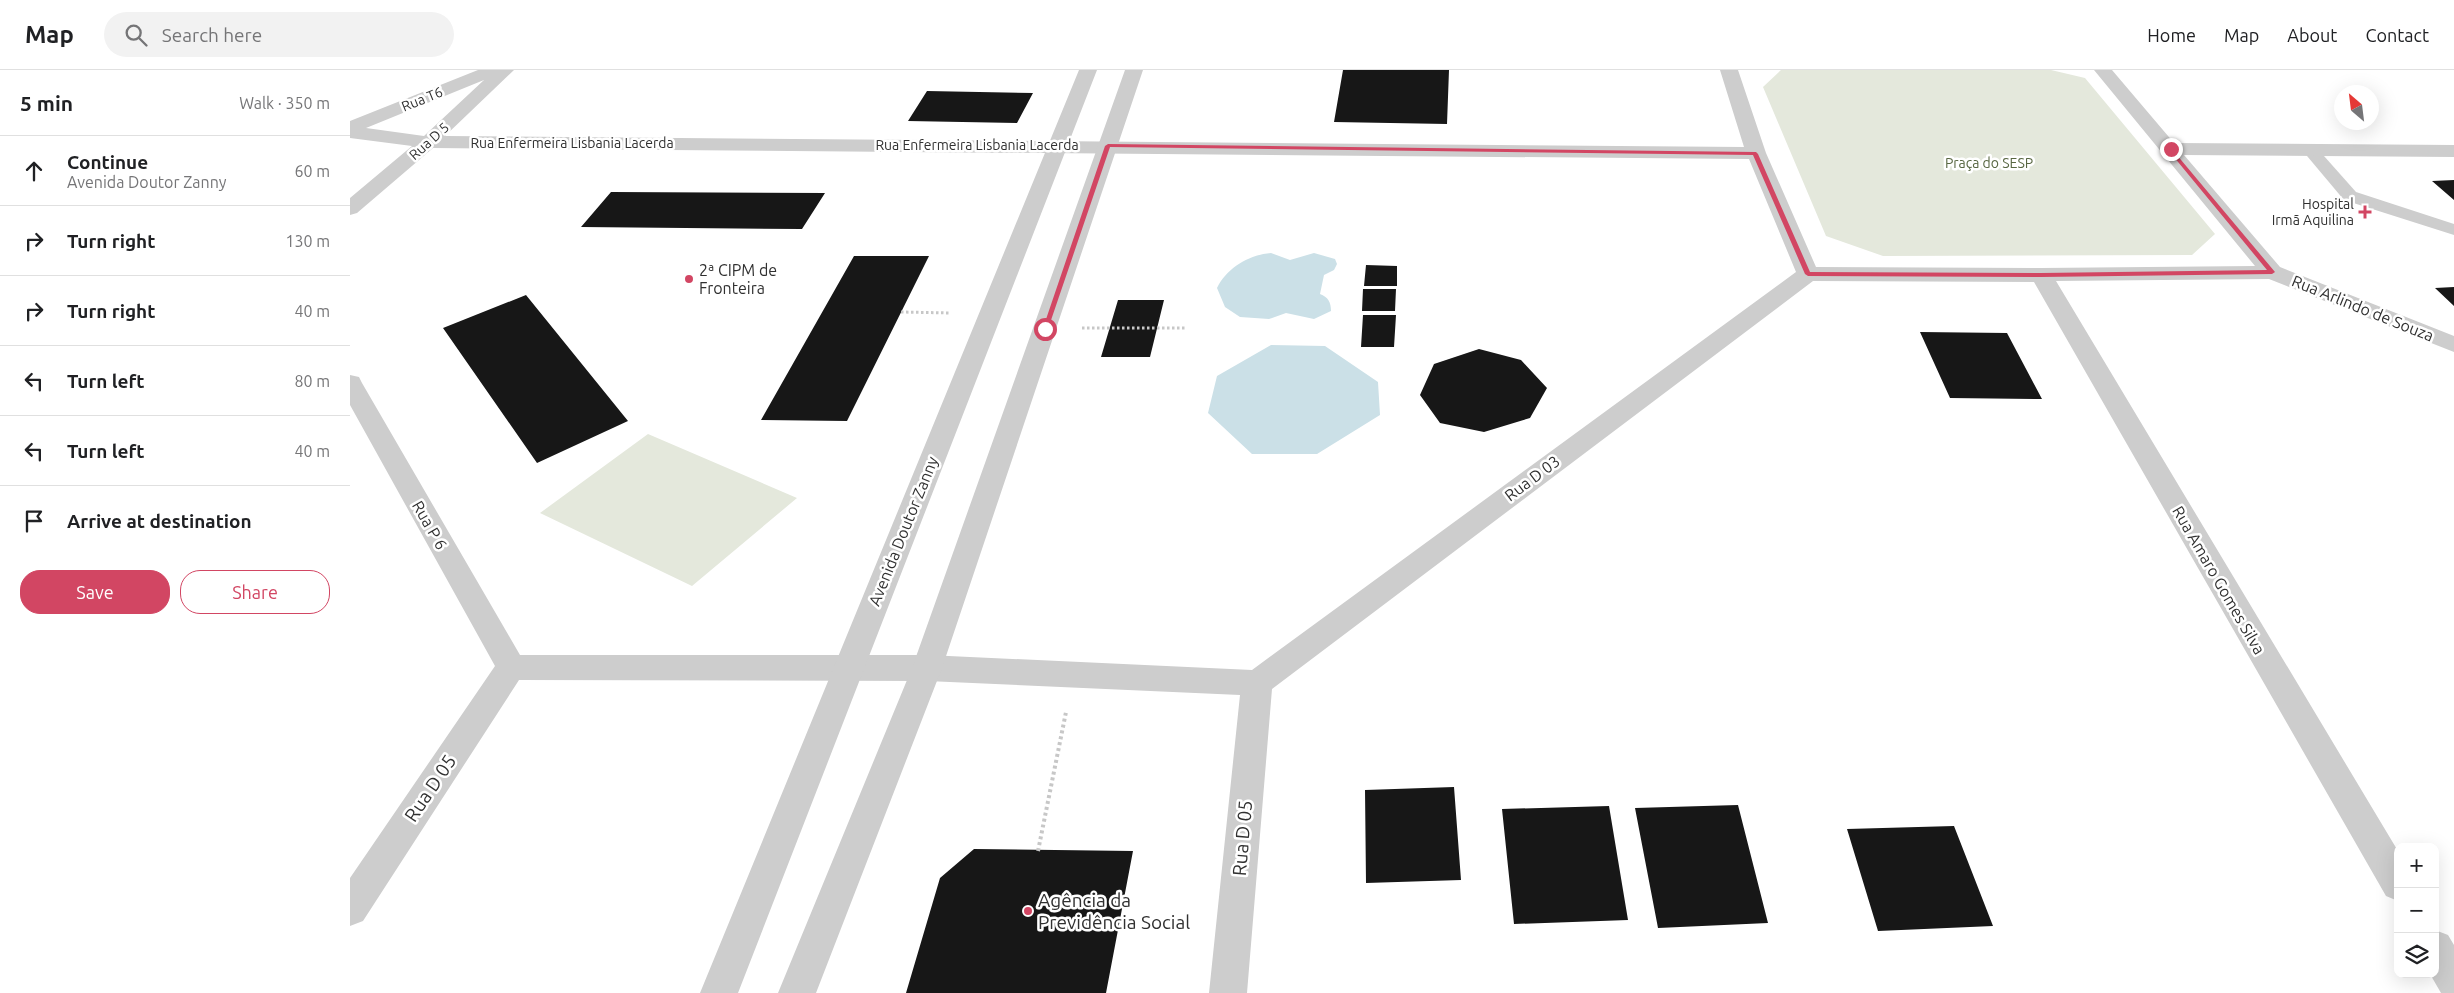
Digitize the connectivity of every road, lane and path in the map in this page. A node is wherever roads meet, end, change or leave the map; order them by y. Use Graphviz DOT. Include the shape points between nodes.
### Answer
graph roads {
  1 [pos="493,70"];
  2 [pos="505,70"];
  3 [pos="1088,70"];
  4 [pos="1134,70"];
  5 [pos="1729,70"];
  6 [pos="2104,70"];
  7 [pos="350,130"];
  8 [pos="428,142"];
  9 [pos="1058,145"];
  10 [pos="1108,146"];
  11 [pos="2171,149"];
  12 [pos="2310,150"];
  13 [pos="2454,151"];
  14 [pos="1756,154"];
  15 [pos="350,209"];
  16 [pos="2454,215"];
  17 [pos="2411,217"];
  18 [pos="2454,230"];
  19 [pos="2272,272"];
  20 [pos="1808,274"];
  21 [pos="2041,275"];
  22 [pos="901,312"];
  23 [pos="990,313"];
  24 [pos="1187,328"];
  25 [pos="1045,329"];
  26 [pos="2454,345"];
  27 [pos="350,382"];
  28 [pos="511,667"];
  29 [pos="849,668"];
  30 [pos="927,668"];
  31 [pos="1075,675"];
  32 [pos="1257,683"];
  33 [pos="1038,851"];
  34 [pos="2394,877"];
  35 [pos="350,909"];
  36 [pos="2439,955"];
  37 [pos="2454,980"];
  38 [pos="719,993"];
  39 [pos="797,993"];
  40 [pos="1228,993"];
  1 -- 7 [label="street, Rua T6"];
  2 -- 8 [label="street, Rua D 5"];
  3 -- 9 [label="street, Avenida Doutor Zanny"];
  4 -- 10 [label="street"];
  5 -- 14 [label="street"];
  6 -- 11 [label="street"];
  7 -- 8 [label="street, Rua Enfermeira Lisbania Lacerda"];
  8 -- 9 [label="street, Rua Enfermeira Lisbania Lacerda"];
  8 -- 15 [label="street, Rua D 5"];
  9 -- 10 [label="street, Rua Enfermeira Lisbania Lacerda"];
  9 -- 23 [label="street, Avenida Doutor Zanny"];
  10 -- 14 [label="street, Rua Enfermeira Lisbania Lacerda"];
  10 -- 25 [label="street"];
  11 -- 12 [label="street"];
  11 -- 19 [label="street"];
  12 -- 13 [label="street"];
  12 -- 17 [label="lane" via="2350,196"];
  14 -- 20 [label="street"];
  16 -- 17 [label="lane"];
  17 -- 18 [label="lane"];
  19 -- 21 [label="street"];
  19 -- 26 [label="street, Rua Arlindo de Souza"];
  20 -- 21 [label="street"];
  20 -- 32 [label="street, Rua D 03"];
  21 -- 34 [label="street, Rua Amaro Gomes Silva"];
  22 -- 23 [label="path"];
  23 -- 29 [label="street, Avenida Doutor Zanny"];
  24 -- 25 [label="path"];
  25 -- 30 [label="street"];
  27 -- 28 [label="street, Rua P 6"];
  28 -- 29 [label="street"];
  28 -- 35 [label="street, Rua D 05"];
  29 -- 30 [label="street"];
  29 -- 38 [label="street, Avenida Doutor Zanny"];
  30 -- 31 [label="street"];
  30 -- 39 [label="street"];
  31 -- 32 [label="street"];
  31 -- 33 [label="path"];
  32 -- 40 [label="street, Rua D 05"];
  36 -- 37 [label="street"];
}
